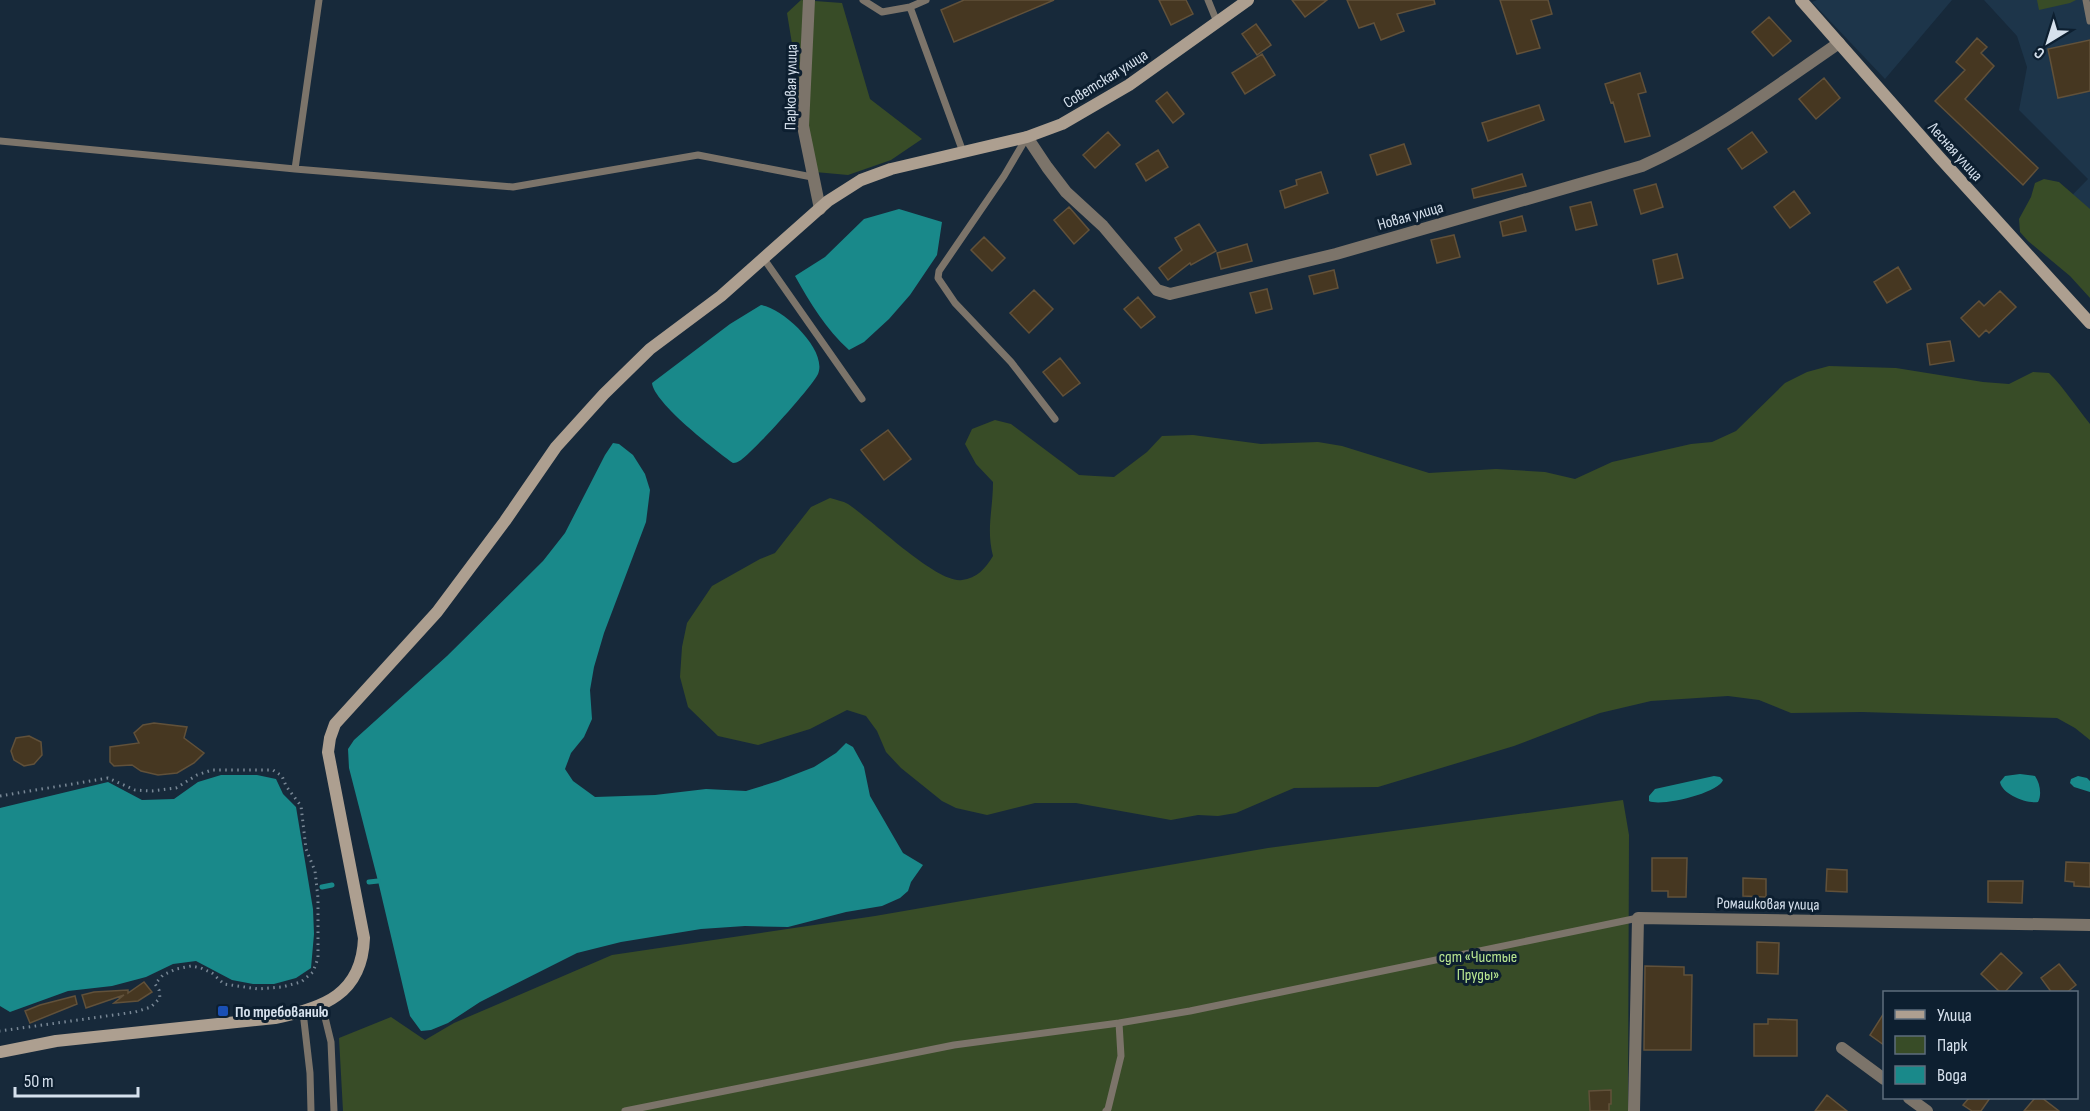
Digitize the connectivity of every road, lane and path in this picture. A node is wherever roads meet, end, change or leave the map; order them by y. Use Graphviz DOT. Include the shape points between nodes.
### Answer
graph roads {
  1 [pos="319,0"];
  2 [pos="809,0"];
  3 [pos="863,0"];
  4 [pos="926,0"];
  5 [pos="1208,0"];
  6 [pos="1248,0"];
  7 [pos="1801,0"];
  8 [pos="2086,0"];
  9 [pos="910,7"];
  10 [pos="2090,21"];
  11 [pos="1217,22"];
  12 [pos="1839,44"];
  13 [pos="1027,136"];
  14 [pos="0,141"];
  15 [pos="963,152"];
  16 [pos="295,169"];
  17 [pos="812,177"];
  18 [pos="820,209"];
  19 [pos="764,259"];
  20 [pos="2090,323"];
  21 [pos="862,399"];
  22 [pos="1055,419"];
  23 [pos="0,796"];
  24 [pos="1638,918"];
  25 [pos="2090,925"];
  26 [pos="322,1005"];
  27 [pos="303,1012"];
  28 [pos="1119,1023"];
  29 [pos="0,1031"];
  30 [pos="1842,1048"];
  31 [pos="0,1052"];
  32 [pos="1883,1078"];
  33 [pos="1910,1099"];
  34 [pos="311,1111"];
  35 [pos="334,1111"];
  36 [pos="625,1111"];
  37 [pos="1106,1111"];
  38 [pos="1634,1111"];
  39 [pos="1927,1111"];
  1 -- 16 [label="lane"];
  2 -- 17 [label="street, Парковая улица" via="803,126"];
  3 -- 9 [label="lane" via="882,12"];
  4 -- 9 [label="lane"];
  5 -- 11 [label="lane"];
  6 -- 11 [label="main road, Советская улица"];
  7 -- 12 [label="main road, Лесная улица"];
  8 -- 10 [label="lane"];
  9 -- 15 [label="lane"];
  11 -- 13 [label="main road, Советская улица" via="1096,105"];
  12 -- 13 [label="street, Новая улица" via="1725,119 1642,166 1336,254 1170,294 1157,290 1102,226 1066,192"];
  12 -- 20 [label="main road, Лесная улица"];
  13 -- 15 [label="main road, Советская улица"];
  13 -- 22 [label="lane" via="938,278"];
  14 -- 16 [label="lane"];
  15 -- 18 [label="main road, Советская улица" via="861,180"];
  16 -- 17 [label="lane" via="513,187 698,155"];
  17 -- 18 [label="street, Парковая улица"];
  18 -- 19 [label="main road, Советская улица"];
  19 -- 21 [label="lane"];
  19 -- 26 [label="main road, Советская улица" via="651,349 604,394 556,447 437,612 335,724 328,752 364,938 354,978 334,999"];
  23 -- 29 [label="path" via="108,778 135,790 152,791 176,788 212,770 273,770 282,776 301,806 318,898 318,958 313,972 301,982 282,987 239,987 224,984 201,968 176,969 155,984 160,998 152,1007"];
  24 -- 25 [label="street, Ромашковая улица"];
  24 -- 28 [label="lane"];
  24 -- 38 [label="street"];
  26 -- 27 [label="main road, Советская улица"];
  26 -- 35 [label="lane" via="330,1042"];
  27 -- 31 [label="main road, Советская улица" via="56,1041"];
  27 -- 34 [label="lane"];
  28 -- 36 [label="lane" via="954,1045"];
  28 -- 37 [label="lane" via="1121,1056"];
  30 -- 32 [label="street"];
  33 -- 39 [label="street"];
}
